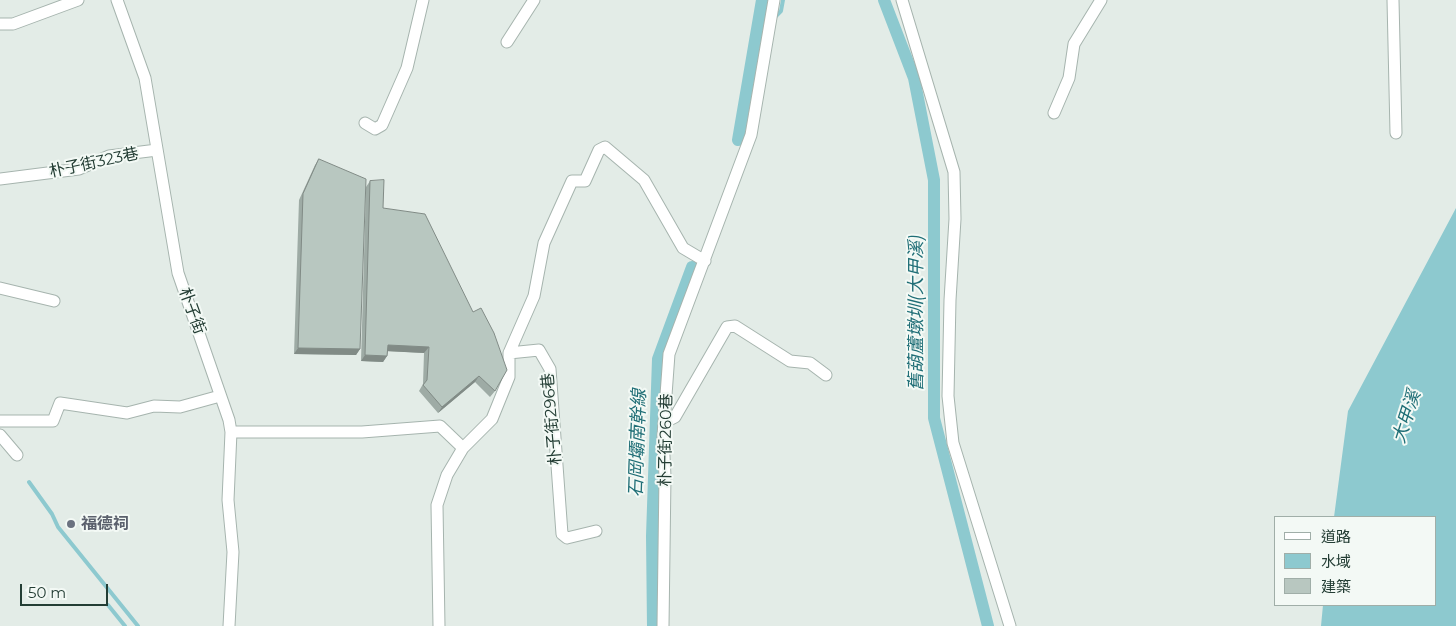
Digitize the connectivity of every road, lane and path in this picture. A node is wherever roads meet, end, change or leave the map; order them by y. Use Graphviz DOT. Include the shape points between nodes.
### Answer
graph roads {
  1 [pos="78,0"];
  2 [pos="117,0"];
  3 [pos="423,0"];
  4 [pos="534,0"];
  5 [pos="774,0"];
  6 [pos="902,0"];
  7 [pos="1101,0"];
  8 [pos="1393,0"];
  9 [pos="0,24"];
  10 [pos="507,42"];
  11 [pos="1054,113"];
  12 [pos="365,124"];
  13 [pos="1396,133"];
  14 [pos="157,150"];
  15 [pos="0,179"];
  16 [pos="705,261"];
  17 [pos="0,288"];
  18 [pos="54,301"];
  19 [pos="509,353"];
  20 [pos="826,375"];
  21 [pos="220,396"];
  22 [pos="0,421"];
  23 [pos="666,422"];
  24 [pos="231,432"];
  25 [pos="0,435"];
  26 [pos="463,448"];
  27 [pos="17,455"];
  28 [pos="596,532"];
  29 [pos="229,626"];
  30 [pos="439,626"];
  31 [pos="663,626"];
  32 [pos="1010,626"];
  1 -- 9 [label="street" via="13,24"];
  2 -- 14 [label="street, 朴子街" via="145,78"];
  3 -- 12 [label="street" via="408,68 382,125 375,129"];
  4 -- 10 [label="street"];
  5 -- 16 [label="street, 朴子街260巷" via="751,135"];
  6 -- 32 [label="street" via="954,172 948,396 953,444"];
  7 -- 11 [label="street" via="1074,44 1069,78"];
  8 -- 13 [label="street"];
  14 -- 15 [label="street, 朴子街323巷" via="109,156 79,169"];
  14 -- 21 [label="street, 朴子街" via="178,273"];
  16 -- 19 [label="street" via="683,248 644,180 605,147 598,150 585,180 572,181 544,242 534,296"];
  16 -- 23 [label="street, 朴子街260巷" via="670,354"];
  17 -- 18 [label="street"];
  19 -- 26 [label="street" via="509,377 492,419"];
  19 -- 28 [label="street, 朴子街296巷" via="540,350 550,369 562,534 567,538"];
  20 -- 23 [label="street" via="810,363 790,361 735,326 727,327 675,418"];
  21 -- 22 [label="street" via="180,407 154,406 127,413 60,403 53,421"];
  21 -- 24 [label="street, 朴子街"];
  23 -- 31 [label="street, 朴子街260巷"];
  24 -- 26 [label="street" via="362,432 440,426"];
  24 -- 29 [label="street, 朴子街" via="228,500 233,552"];
  25 -- 27 [label="street"];
  26 -- 30 [label="street" via="447,476 437,505"];
}
